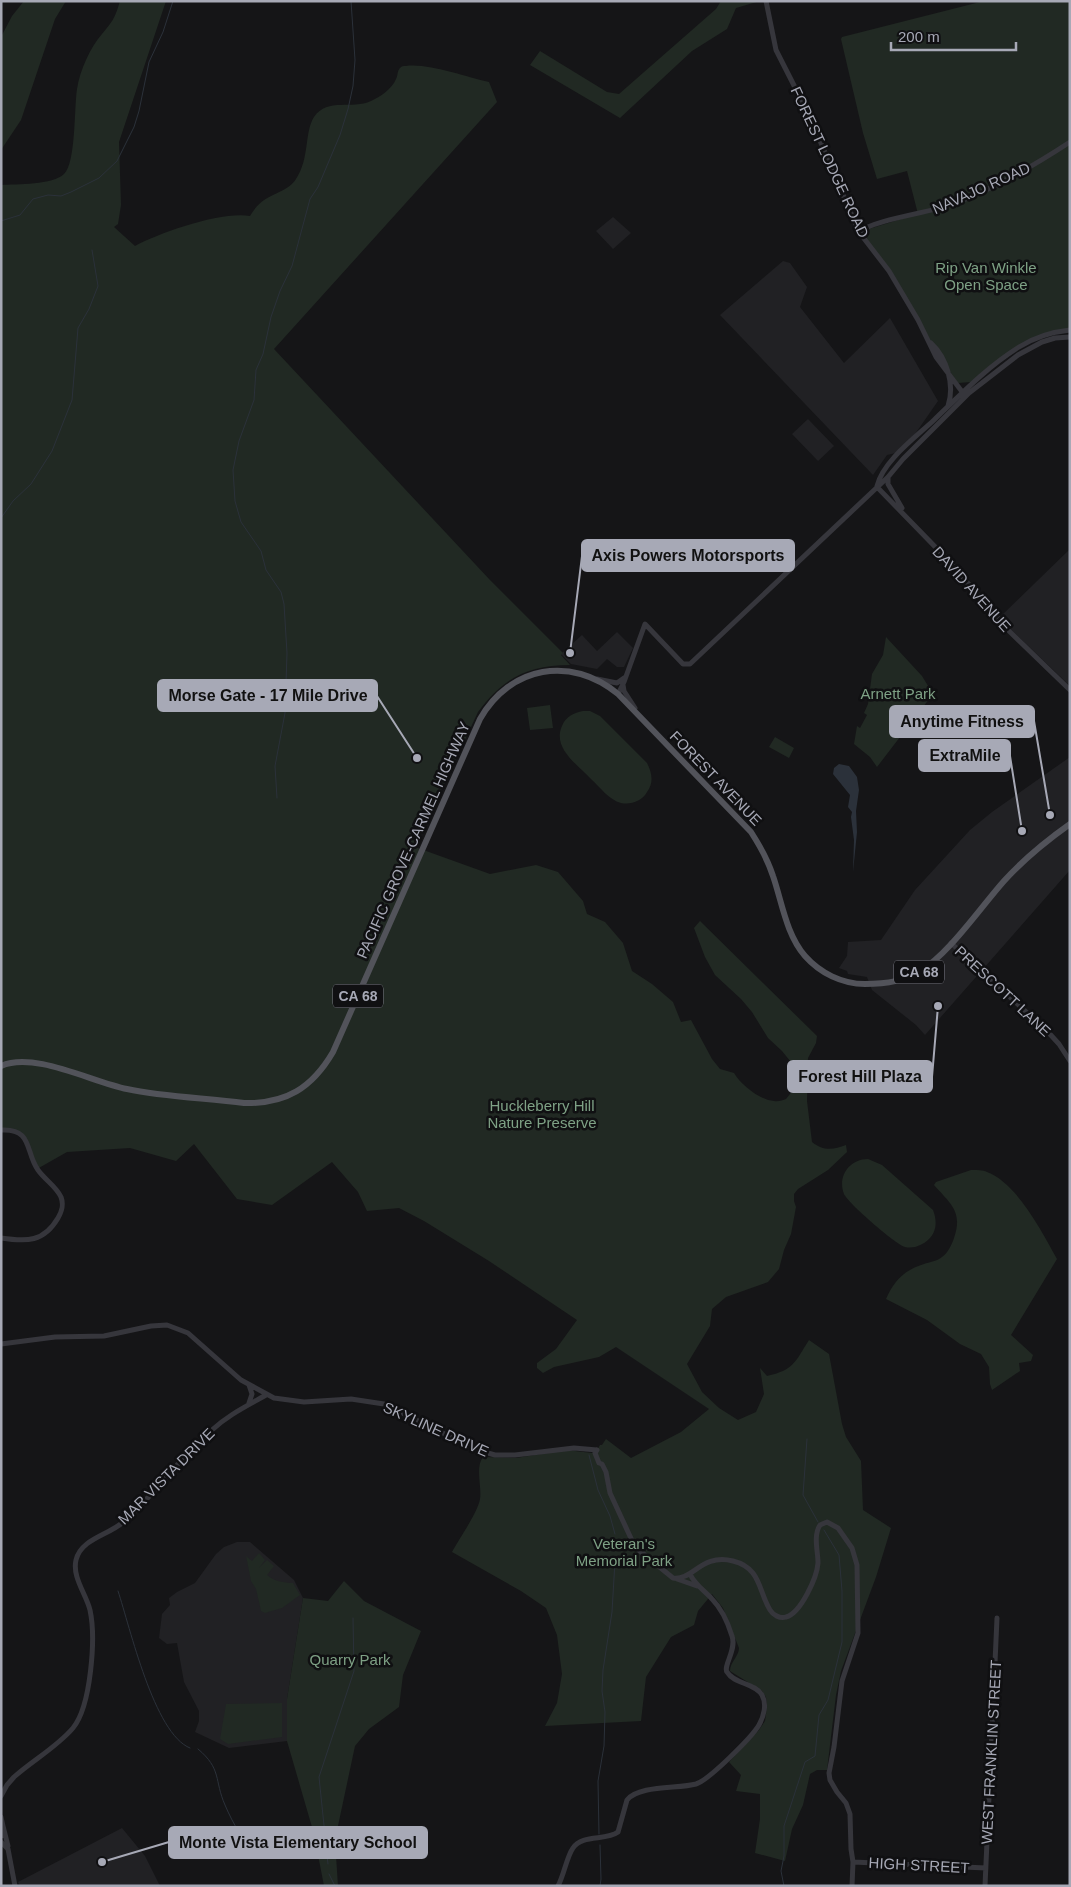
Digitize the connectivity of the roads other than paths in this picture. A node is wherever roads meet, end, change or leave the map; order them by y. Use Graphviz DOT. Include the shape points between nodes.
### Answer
graph roads {
  1 [pos="766,1"];
  2 [pos="1070,142"];
  3 [pos="859,232"];
  4 [pos="1070,330"];
  5 [pos="1070,337"];
  6 [pos="946,370"];
  7 [pos="962,393"];
  8 [pos="947,407"];
  9 [pos="888,477"];
  10 [pos="877,486"];
  11 [pos="905,516"];
  12 [pos="577,672"];
  13 [pos="597,679"];
  14 [pos="625,679"];
  15 [pos="1070,690"];
  16 [pos="618,694"];
  17 [pos="643,720"];
  18 [pos="1070,824"];
  19 [pos="951,944"];
  20 [pos="1070,1061"];
  21 [pos="1,1066"];
  22 [pos="1,1130"];
  23 [pos="1,1238"];
  24 [pos="1,1344"];
  25 [pos="248,1385"];
  26 [pos="266,1395"];
  27 [pos="274,1398"];
  28 [pos="248,1405"];
  29 [pos="696,1568"];
  30 [pos="690,1574"];
  31 [pos="677,1579"];
  32 [pos="697,1585"];
  33 [pos="997,1618"];
  34 [pos="1,1796"];
  35 [pos="1,1817"];
  36 [pos="3,1826"];
  37 [pos="1,1836"];
  38 [pos="1,1842"];
  39 [pos="8,1849"];
  40 [pos="853,1862"];
  41 [pos="986,1868"];
  42 [pos="15,1886"];
  43 [pos="558,1886"];
  44 [pos="852,1886"];
  45 [pos="985,1886"];
  1 -- 3 [label="street, FOREST LODGE ROAD" via="776,50 809,115"];
  2 -- 3 [label="street, NAVAJO ROAD" via="1023,171 953,203 875,224"];
  3 -- 6 [label="street, FOREST LODGE ROAD" via="889,272"];
  4 -- 7 [label="street" via="1045,334 1018,348"];
  5 -- 9 [label="street" via="1042,342 1018,355 969,393"];
  6 -- 7 [label="street, FOREST LODGE ROAD"];
  6 -- 8 [label="street" via="950,390"];
  7 -- 8 [label="street"];
  8 -- 10 [label="street" via="894,458"];
  9 -- 10 [label="street"];
  9 -- 11 [label="street" via="888,484"];
  10 -- 11 [label="street, DAVID AVENUE"];
  10 -- 14 [label="street" via="692,663 683,664 645,624"];
  11 -- 15 [label="street, DAVID AVENUE" via="1008,630"];
  12 -- 13 [label="main road, FOREST AVENUE / CA 68"];
  12 -- 21 [label="main road, PACIFIC GROVE-CARMEL HIGHWAY / CA 68" via="552,671 526,677 502,691 486,709 333,1052 308,1084 283,1098 244,1103 126,1089 29,1061"];
  13 -- 14 [label="street" via="617,683"];
  13 -- 16 [label="main road, FOREST AVENUE / CA 68"];
  14 -- 16 [label="street"];
  14 -- 17 [label="street" via="624,691"];
  16 -- 17 [label="main road, FOREST AVENUE / CA 68"];
  17 -- 19 [label="main road, FOREST AVENUE / CA 68" via="761,846 794,939 816,967 849,983 896,982 918,973"];
  18 -- 19 [label="main road, FOREST AVENUE / CA 68" via="1026,858"];
  19 -- 20 [label="street, PRESCOTT LANE" via="1055,1039"];
  22 -- 23 [label="street" via="12,1130 23,1136 37,1169 58,1192 63,1207 50,1231 40,1237"];
  24 -- 25 [label="street, SKYLINE DRIVE" via="55,1337 104,1336 168,1325 193,1336"];
  25 -- 26 [label="street, SKYLINE DRIVE"];
  25 -- 28 [label="street" via="252,1394"];
  26 -- 27 [label="street, SKYLINE DRIVE"];
  26 -- 28 [label="street, MAR VISTA DRIVE"];
  27 -- 28 [label="street"];
  27 -- 31 [label="street, SKYLINE DRIVE" via="304,1402 351,1399 384,1404 477,1450 495,1455 574,1448 597,1450 596,1458 606,1472 610,1493 635,1547"];
  28 -- 34 [label="street, MAR VISTA DRIVE" via="207,1434 122,1523 86,1544 78,1554 75,1570 88,1603 93,1639 83,1709 73,1728 14,1777"];
  29 -- 30 [label="street"];
  29 -- 32 [label="street"];
  29 -- 40 [label="street" via="712,1560 741,1564 759,1580 773,1613 786,1618 799,1607 816,1575 817,1531 820,1525 826,1522 833,1524 849,1543 856,1561 858,1633 842,1681 829,1769 830,1780 850,1814"];
  30 -- 31 [label="street"];
  30 -- 32 [label="street"];
  31 -- 32 [label="street, SKYLINE DRIVE"];
  32 -- 43 [label="street" via="719,1607 732,1637 734,1646 727,1671 757,1690 763,1698 760,1723 717,1770 699,1783 630,1796 626,1800 618,1832 573,1847"];
  33 -- 41 [label="street, WEST FRANKLIN STREET"];
  35 -- 36 [label="street"];
  36 -- 37 [label="street"];
  36 -- 39 [label="street"];
  38 -- 39 [label="street"];
  39 -- 42 [label="street"];
  40 -- 41 [label="street, HIGH STREET"];
  40 -- 44 [label="street"];
  41 -- 45 [label="street, WEST FRANKLIN STREET"];
}
